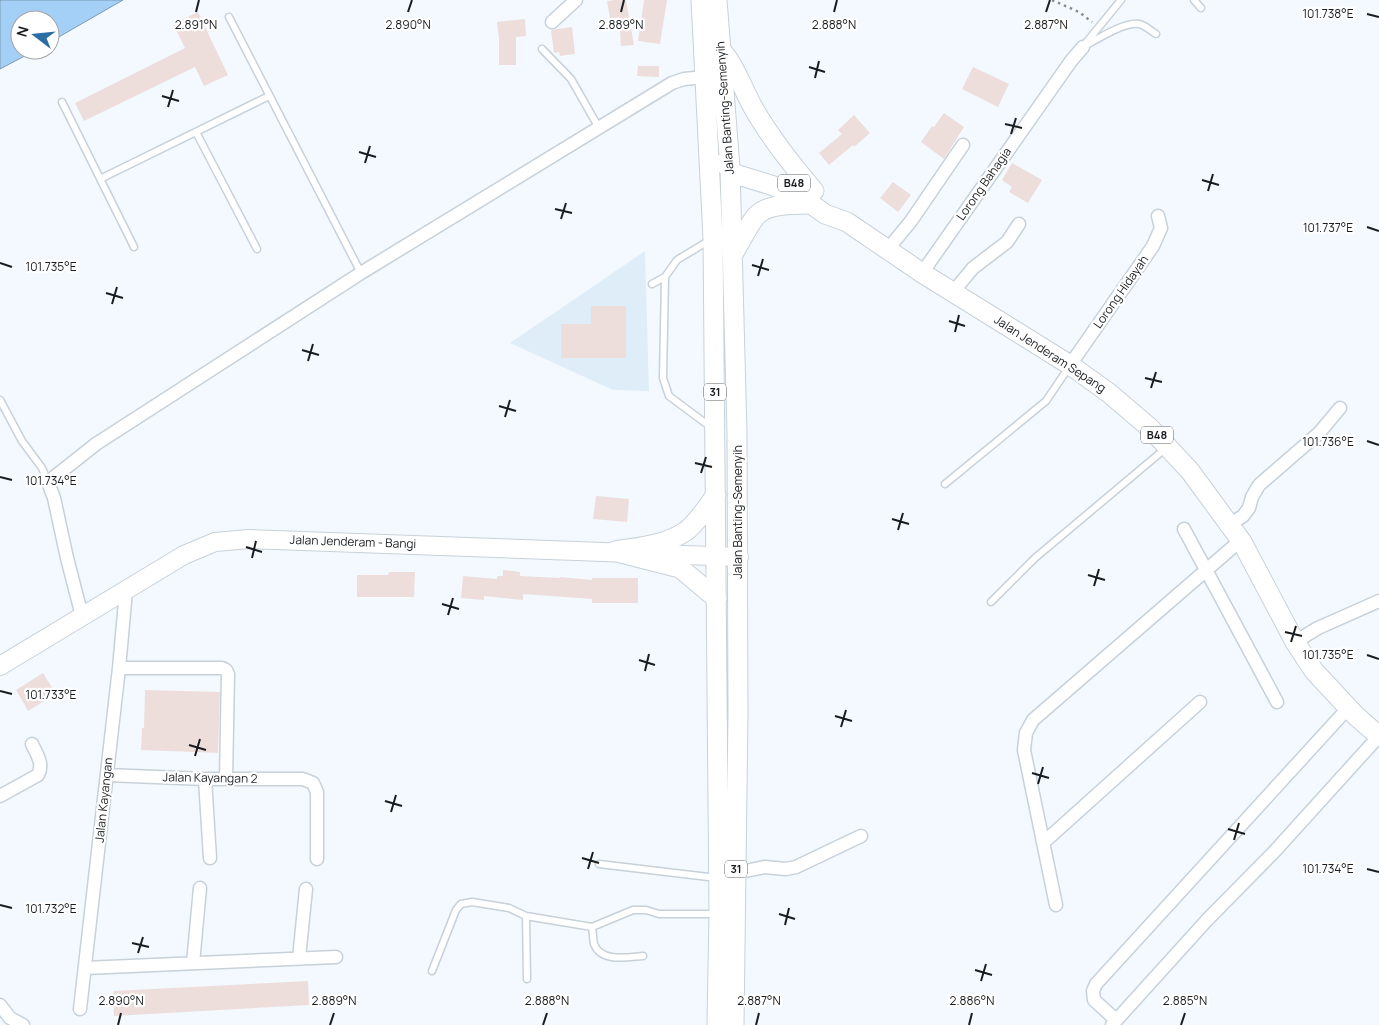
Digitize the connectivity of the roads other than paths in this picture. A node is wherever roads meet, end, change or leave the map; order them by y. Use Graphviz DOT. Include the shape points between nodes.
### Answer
graph roads {
  1 [pos="576,0"];
  2 [pos="701,0"];
  3 [pos="717,0"];
  4 [pos="1120,0"];
  5 [pos="1194,0"];
  6 [pos="1202,8"];
  7 [pos="229,17"];
  8 [pos="552,22"];
  9 [pos="1156,34"];
  10 [pos="1083,47"];
  11 [pos="542,49"];
  12 [pos="721,49"];
  13 [pos="705,77"];
  14 [pos="269,96"];
  15 [pos="62,102"];
  16 [pos="599,128"];
  17 [pos="196,132"];
  18 [pos="708,138"];
  19 [pos="963,145"];
  20 [pos="730,168"];
  21 [pos="100,178"];
  22 [pos="812,197"];
  23 [pos="1158,216"];
  24 [pos="1019,224"];
  25 [pos="713,233"];
  26 [pos="134,247"];
  27 [pos="888,249"];
  28 [pos="256,250"];
  29 [pos="733,254"];
  30 [pos="361,273"];
  31 [pos="922,273"];
  32 [pos="665,277"];
  33 [pos="652,284"];
  34 [pos="953,292"];
  35 [pos="1070,365"];
  36 [pos="0,400"];
  37 [pos="1340,408"];
  38 [pos="716,431"];
  39 [pos="1168,446"];
  40 [pos="48,482"];
  41 [pos="945,484"];
  42 [pos="716,495"];
  43 [pos="1230,524"];
  44 [pos="1184,528"];
  45 [pos="1242,540"];
  46 [pos="615,552"];
  47 [pos="717,556"];
  48 [pos="739,557"];
  49 [pos="1206,571"];
  50 [pos="126,591"];
  51 [pos="717,599"];
  52 [pos="1379,601"];
  53 [pos="991,602"];
  54 [pos="82,616"];
  55 [pos="1295,642"];
  56 [pos="0,666"];
  57 [pos="119,668"];
  58 [pos="1200,702"];
  59 [pos="1277,702"];
  60 [pos="1348,707"];
  61 [pos="1379,736"];
  62 [pos="32,744"];
  63 [pos="107,775"];
  64 [pos="205,779"];
  65 [pos="226,779"];
  66 [pos="0,796"];
  67 [pos="860,836"];
  68 [pos="1043,843"];
  69 [pos="210,858"];
  70 [pos="317,859"];
  71 [pos="599,864"];
  72 [pos="727,876"];
  73 [pos="200,888"];
  74 [pos="306,889"];
  75 [pos="1056,905"];
  76 [pos="719,914"];
  77 [pos="526,916"];
  78 [pos="592,927"];
  79 [pos="643,956"];
  80 [pos="336,957"];
  81 [pos="299,958"];
  82 [pos="193,963"];
  83 [pos="85,968"];
  84 [pos="432,971"];
  85 [pos="527,979"];
  86 [pos="0,1004"];
  87 [pos="80,1009"];
  88 [pos="1114,1023"];
  89 [pos="23,1025"];
  90 [pos="717,1025"];
  91 [pos="734,1025"];
  1 -- 8 [label="street"];
  2 -- 13 [label="main road, Jalan Banting-Semenyih / 31"];
  3 -- 12 [label="main road, Jalan Banting-Semenyih / 31"];
  4 -- 10 [label="lane"];
  5 -- 6 [label="lane"];
  7 -- 14 [label="lane"];
  9 -- 10 [label="lane" via="1136,24"];
  10 -- 31 [label="street, Lorong Bahagia"];
  11 -- 16 [label="lane" via="571,78"];
  12 -- 20 [label="main road, Jalan Banting-Semenyih / 31"];
  12 -- 22 [label="main road" via="754,109"];
  13 -- 16 [label="street" via="672,83"];
  13 -- 18 [label="main road, Jalan Banting-Semenyih / 31"];
  14 -- 17 [label="lane"];
  14 -- 30 [label="lane"];
  15 -- 21 [label="lane"];
  16 -- 30 [label="street"];
  17 -- 21 [label="lane"];
  17 -- 28 [label="lane"];
  18 -- 20 [label="main road" via="715,154"];
  18 -- 25 [label="main road, Jalan Banting-Semenyih / 31"];
  19 -- 27 [label="street"];
  20 -- 22 [label="main road, B48" via="735,174"];
  20 -- 25 [label="main road" via="718,184"];
  20 -- 29 [label="main road, Jalan Banting-Semenyih / 31"];
  21 -- 26 [label="lane"];
  22 -- 27 [label="main road, Jalan Jenderam Sepang / B48" via="825,214 847,222"];
  22 -- 29 [label="main road" via="761,212 753,219"];
  23 -- 35 [label="street, Lorong Hidayah" via="1162,228 1153,246"];
  24 -- 34 [label="street" via="1007,242 973,268"];
  25 -- 32 [label="lane" via="677,260"];
  25 -- 38 [label="main road, Jalan Banting-Semenyih / 31"];
  27 -- 31 [label="main road, Jalan Jenderam Sepang / B48"];
  29 -- 48 [label="main road, Jalan Banting-Semenyih / 31"];
  30 -- 40 [label="street" via="96,444"];
  31 -- 34 [label="main road, Jalan Jenderam Sepang / B48"];
  32 -- 33 [label="lane"];
  32 -- 38 [label="lane" via="663,378 669,396"];
  34 -- 35 [label="main road, Jalan Jenderam Sepang / B48"];
  35 -- 39 [label="main road, Jalan Jenderam Sepang / B48" via="1116,398"];
  35 -- 41 [label="lane" via="1046,401"];
  36 -- 40 [label="lane"];
  37 -- 43 [label="street" via="1319,433 1260,485 1243,516"];
  38 -- 42 [label="main road, Jalan Banting-Semenyih / 31"];
  39 -- 43 [label="main road, Jalan Jenderam Sepang / B48"];
  39 -- 53 [label="lane" via="1036,558"];
  40 -- 54 [label="street"];
  42 -- 46 [label="main road" via="687,530 674,538"];
  42 -- 47 [label="main road, Jalan Banting-Semenyih / 31"];
  43 -- 45 [label="main road, Jalan Jenderam Sepang / B48"];
  44 -- 49 [label="street"];
  45 -- 49 [label="street"];
  45 -- 55 [label="main road, Jalan Jenderam Sepang / B48"];
  46 -- 47 [label="main road, Jalan Jenderam - Bangi"];
  46 -- 50 [label="main road, Jalan Jenderam - Bangi" via="249,538 215,542 184,555"];
  46 -- 51 [label="main road" via="680,568"];
  47 -- 48 [label="main road, Jalan Jenderam - Bangi"];
  47 -- 51 [label="main road, Jalan Banting-Semenyih / 31"];
  48 -- 72 [label="main road, Jalan Banting-Semenyih / 31"];
  49 -- 59 [label="street"];
  49 -- 68 [label="street" via="1033,720 1026,733 1024,750"];
  50 -- 54 [label="main road, Jalan Jenderam - Bangi"];
  50 -- 57 [label="street, Jalan Kayangan"];
  51 -- 72 [label="main road, Jalan Banting-Semenyih / 31"];
  52 -- 55 [label="street"];
  54 -- 56 [label="main road, Jalan Jenderam - Bangi"];
  55 -- 60 [label="main road, Jalan Jenderam Sepang / B48" via="1314,670"];
  57 -- 63 [label="street, Jalan Kayangan"];
  57 -- 65 [label="street" via="226,670"];
  58 -- 68 [label="street"];
  60 -- 61 [label="main road, Jalan Jenderam Sepang / B48"];
  60 -- 88 [label="street" via="1096,984 1092,996"];
  61 -- 88 [label="street"];
  62 -- 66 [label="street" via="40,761 38,775"];
  63 -- 64 [label="street, Jalan Kayangan 2"];
  63 -- 83 [label="street, Jalan Kayangan"];
  64 -- 65 [label="street, Jalan Kayangan 2"];
  64 -- 69 [label="street"];
  65 -- 70 [label="street, Jalan Kayangan 2" via="303,778 313,783 317,792"];
  67 -- 72 [label="street" via="796,866 786,869 764,867"];
  68 -- 75 [label="street"];
  71 -- 72 [label="lane"];
  72 -- 76 [label="main road, Jalan Banting-Semenyih / 31"];
  72 -- 91 [label="main road, Jalan Banting-Semenyih / 31"];
  73 -- 82 [label="street"];
  74 -- 81 [label="street"];
  76 -- 78 [label="lane" via="659,914 633,910"];
  76 -- 90 [label="main road, Jalan Banting-Semenyih / 31"];
  77 -- 78 [label="lane"];
  77 -- 84 [label="lane" via="508,908 472,902 461,904"];
  77 -- 85 [label="lane"];
  78 -- 79 [label="lane" via="594,945 602,954"];
  80 -- 81 [label="street"];
  81 -- 82 [label="street"];
  82 -- 83 [label="street"];
  83 -- 87 [label="street, Jalan Kayangan"];
  86 -- 89 [label="street" via="10,1018"];
}
